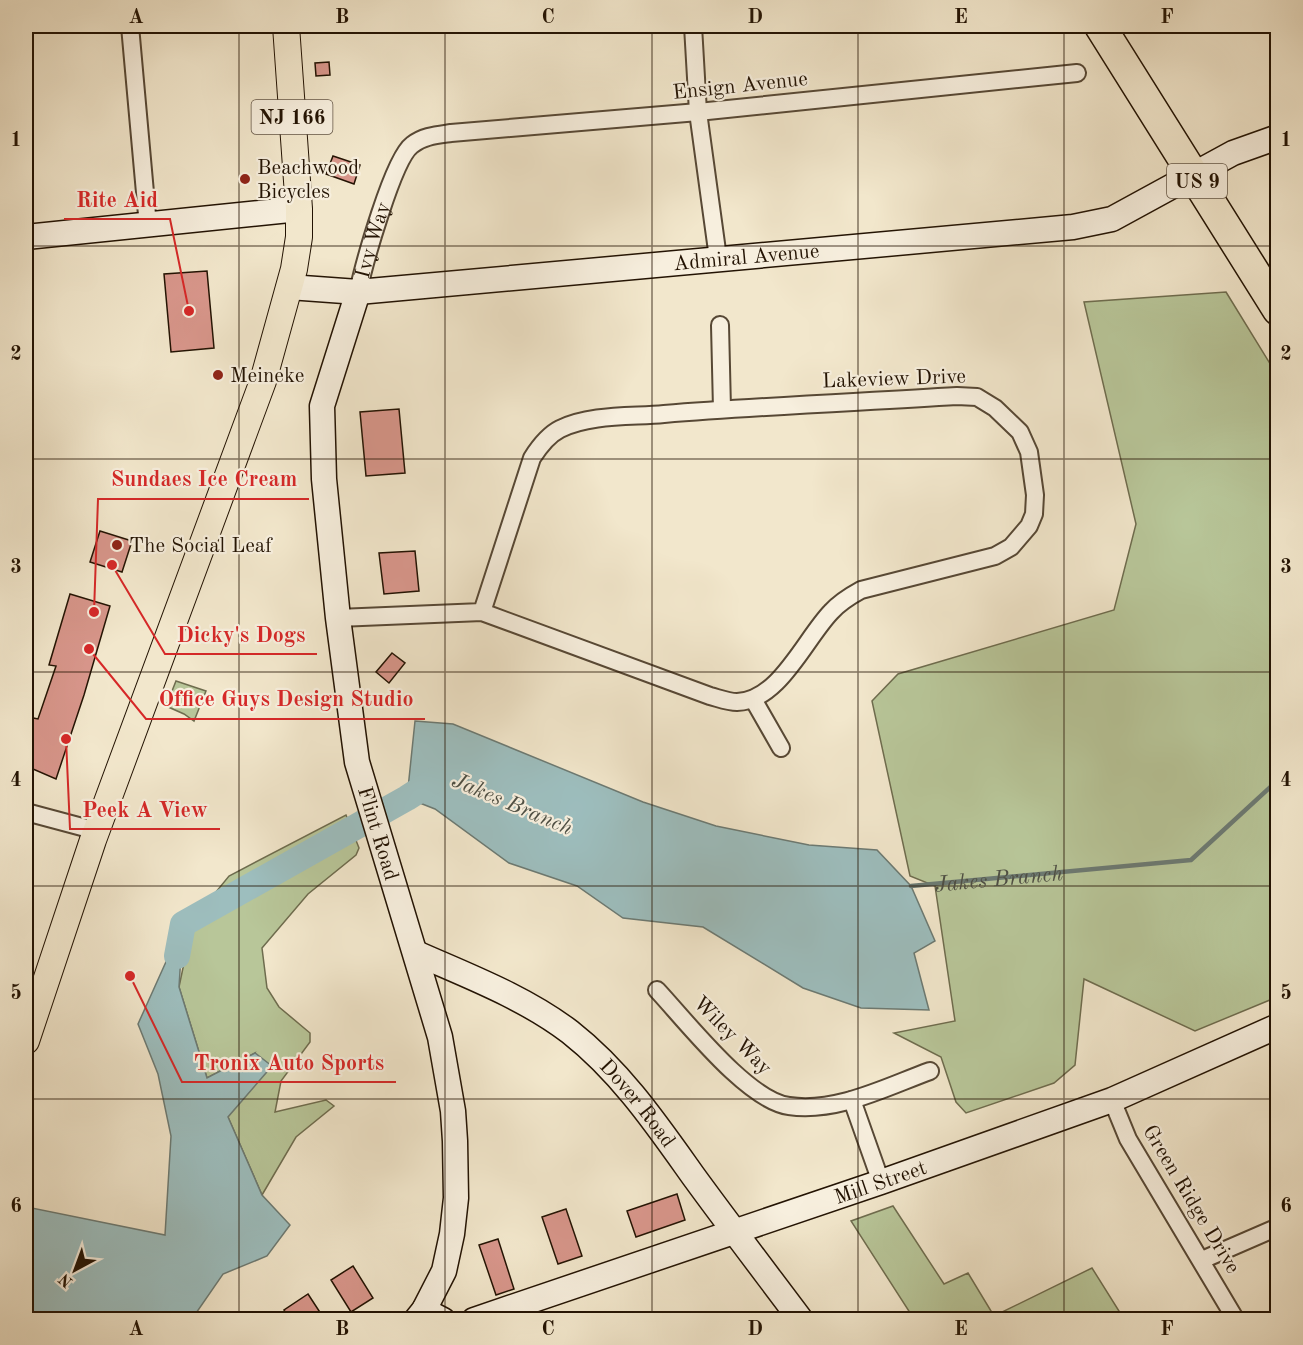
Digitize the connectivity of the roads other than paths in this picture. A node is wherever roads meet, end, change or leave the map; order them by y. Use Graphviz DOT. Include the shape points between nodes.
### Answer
graph roads {
  1 [pos="130,26"];
  2 [pos="286,26"];
  3 [pos="693,26"];
  4 [pos="1100,26"];
  5 [pos="1077,73"];
  6 [pos="699,112"];
  7 [pos="1278,137"];
  8 [pos="410,146"];
  9 [pos="1193,174"];
  10 [pos="299,209"];
  11 [pos="148,226"];
  12 [pos="26,237"];
  13 [pos="718,258"];
  14 [pos="289,287"];
  15 [pos="358,292"];
  16 [pos="1278,310"];
  17 [pos="720,325"];
  18 [pos="343,337"];
  19 [pos="722,409"];
  20 [pos="482,612"];
  21 [pos="338,618"];
  22 [pos="753,699"];
  23 [pos="781,748"];
  24 [pos="26,812"];
  25 [pos="97,831"];
  26 [pos="416,953"];
  27 [pos="657,990"];
  28 [pos="1278,1026"];
  29 [pos="26,1041"];
  30 [pos="930,1071"];
  31 [pos="852,1100"];
  32 [pos="1112,1100"];
  33 [pos="881,1182"];
  34 [pos="1278,1227"];
  35 [pos="735,1232"];
  36 [pos="1202,1260"];
  37 [pos="427,1316"];
  38 [pos="474,1320"];
  39 [pos="801,1320"];
  40 [pos="1236,1320"];
  1 -- 11 [label="street"];
  2 -- 10 [label="main road, NJ 166"];
  3 -- 6 [label="street"];
  4 -- 9 [label="highway, US 9"];
  5 -- 6 [label="street, Ensign Avenue"];
  6 -- 8 [label="street, Ensign Avenue" via="451,133 425,137"];
  6 -- 13 [label="street"];
  7 -- 9 [label="street, Admiral Avenue" via="1233,153"];
  8 -- 15 [label="street, Ivy Way" via="400,162 372,237"];
  9 -- 13 [label="street, Admiral Avenue" via="1112,219 1073,227"];
  9 -- 16 [label="highway, US 9"];
  10 -- 11 [label="street"];
  10 -- 14 [label="main road, NJ 166"];
  11 -- 12 [label="street"];
  13 -- 15 [label="street, Admiral Avenue"];
  14 -- 15 [label="street, Admiral Avenue"];
  14 -- 25 [label="main road, NJ 166" via="263,381"];
  15 -- 18 [label="street, Ivy Way"];
  17 -- 19 [label="street"];
  18 -- 21 [label="street, Flint Road" via="322,406 324,479"];
  19 -- 20 [label="street, Lakeview Drive" via="576,423 540,445 532,458"];
  19 -- 22 [label="street, Lakeview Drive" via="977,397 1020,432 1029,452 1035,495 1029,526 1011,547 995,556 852,595 832,611 787,671"];
  20 -- 21 [label="street"];
  20 -- 22 [label="street" via="710,696 736,702"];
  21 -- 26 [label="street, Flint Road" via="357,762"];
  22 -- 23 [label="street"];
  24 -- 25 [label="street"];
  25 -- 29 [label="main road, NJ 166"];
  26 -- 35 [label="street, Dover Road" via="531,1007 569,1031 602,1059 634,1094"];
  26 -- 37 [label="street, Flint Road" via="440,1037 455,1141 452,1234 444,1272"];
  27 -- 31 [label="street, Wiley Way" via="744,1083 765,1098 788,1106 815,1107"];
  28 -- 32 [label="street, Mill Street"];
  30 -- 31 [label="street, Wiley Way"];
  31 -- 33 [label="street"];
  32 -- 33 [label="street, Mill Street"];
  32 -- 36 [label="street, Green Ridge Drive" via="1128,1139"];
  33 -- 35 [label="street, Mill Street"];
  34 -- 36 [label="street"];
  35 -- 38 [label="street, Mill Street"];
  35 -- 39 [label="street, Dover Road"];
  36 -- 40 [label="street, Green Ridge Drive"];
}
